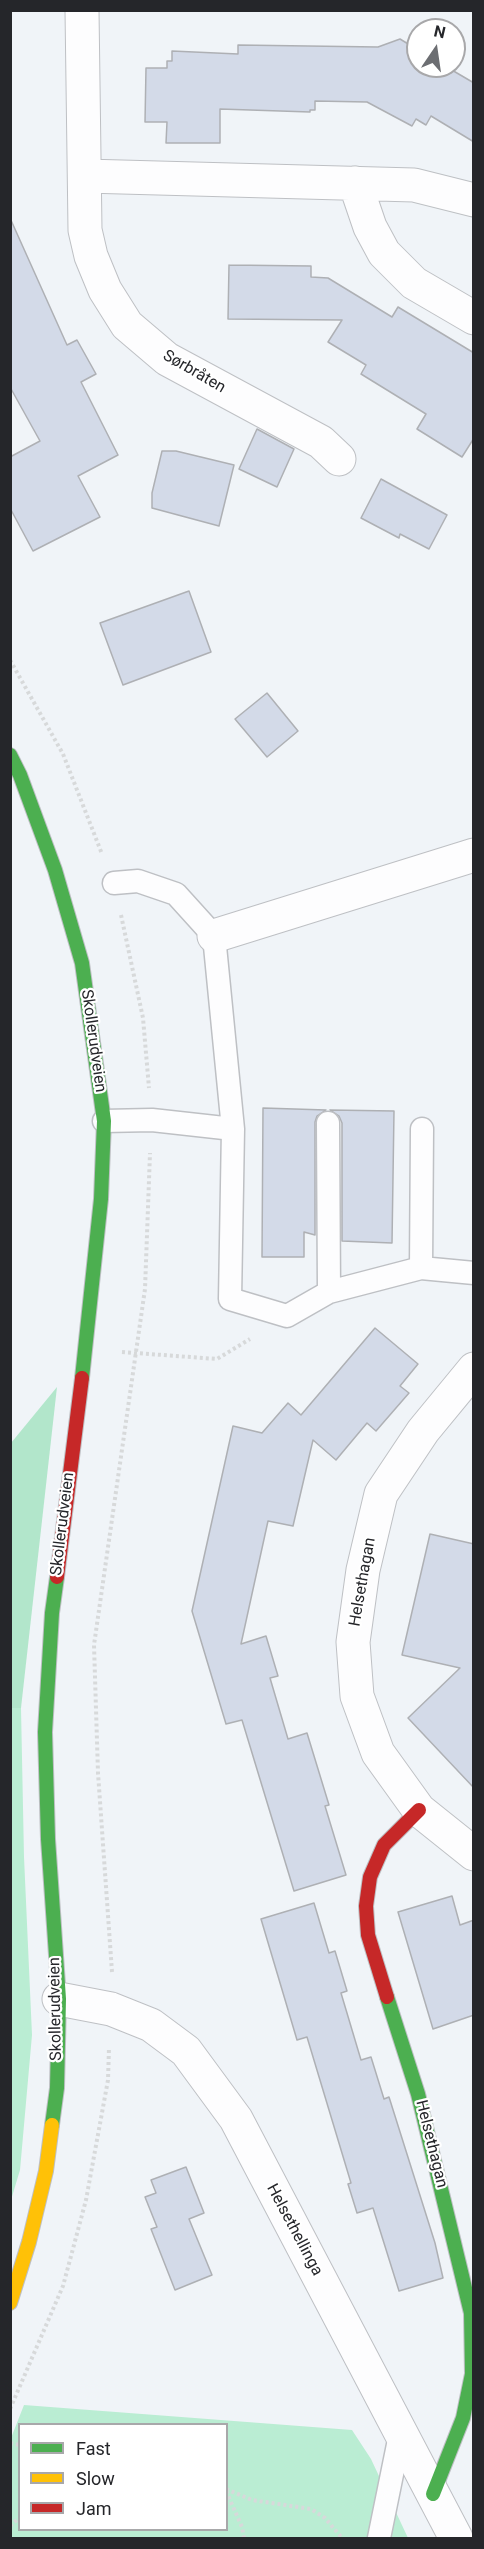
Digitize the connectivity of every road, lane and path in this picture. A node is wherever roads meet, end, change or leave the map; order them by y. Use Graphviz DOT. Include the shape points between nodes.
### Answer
graph roads {
  1 [pos="82,10"];
  2 [pos="85,176"];
  3 [pos="355,183"];
  4 [pos="474,200"];
  5 [pos="474,318"];
  6 [pos="339,459"];
  7 [pos="10,755"];
  8 [pos="474,855"];
  9 [pos="114,883"];
  10 [pos="214,936"];
  11 [pos="104,1121"];
  12 [pos="328,1123"];
  13 [pos="233,1129"];
  14 [pos="422,1129"];
  15 [pos="421,1268"];
  16 [pos="474,1273"];
  17 [pos="330,1292"];
  18 [pos="287,1316"];
  19 [pos="86,1345"];
  20 [pos="474,1369"];
  21 [pos="419,1810"];
  22 [pos="474,1854"];
  23 [pos="59,1999"];
  24 [pos="10,2303"];
  25 [pos="400,2435"];
  26 [pos="228,2491"];
  27 [pos="228,2494"];
  28 [pos="434,2494"];
  29 [pos="244,2538"];
  30 [pos="342,2538"];
  31 [pos="379,2538"];
  32 [pos="456,2538"];
  1 -- 2 [label="street, Sørbråten"];
  2 -- 3 [label="street"];
  2 -- 6 [label="street, Sørbråten" via="85,230 91,256 105,290 127,326 167,358 321,442"];
  3 -- 4 [label="street" via="414,185"];
  3 -- 5 [label="street" via="384,253 414,284"];
  7 -- 11 [label="street, Skollerudveien" via="55,870 82,963"];
  8 -- 10 [label="street"];
  9 -- 10 [label="lane" via="138,881 176,894"];
  10 -- 13 [label="lane"];
  11 -- 13 [label="lane" via="152,1120"];
  11 -- 19 [label="street, Skollerudveien" via="101,1199"];
  12 -- 17 [label="lane"];
  13 -- 18 [label="lane" via="230,1299"];
  14 -- 15 [label="lane"];
  15 -- 16 [label="lane"];
  15 -- 17 [label="lane"];
  17 -- 18 [label="lane"];
  18 -- 19 [label="path" via="217,1359 136,1354"];
  19 -- 23 [label="street, Skollerudveien" via="52,1613 45,1732"];
  20 -- 21 [label="street, Helsethagan" via="423,1431 381,1494 363,1570 353,1642 357,1696 378,1753"];
  21 -- 22 [label="street, Helsethagan"];
  21 -- 28 [label="street, Helsethagan" via="384,1845 370,1877 366,1906 368,1935 418,2094 471,2313 472,2374 463,2418"];
  23 -- 24 [label="street, Skollerudveien" via="57,2088 46,2171"];
  23 -- 25 [label="street, Helsethellinga" via="111,2009 151,2025 186,2051 236,2119"];
  25 -- 28 [label="street, Helsethellinga"];
  25 -- 31 [label="lane"];
  26 -- 30 [label="path" via="252,2500 311,2509"];
  27 -- 29 [label="path"];
  28 -- 32 [label="street, Helsethellinga"];
}
